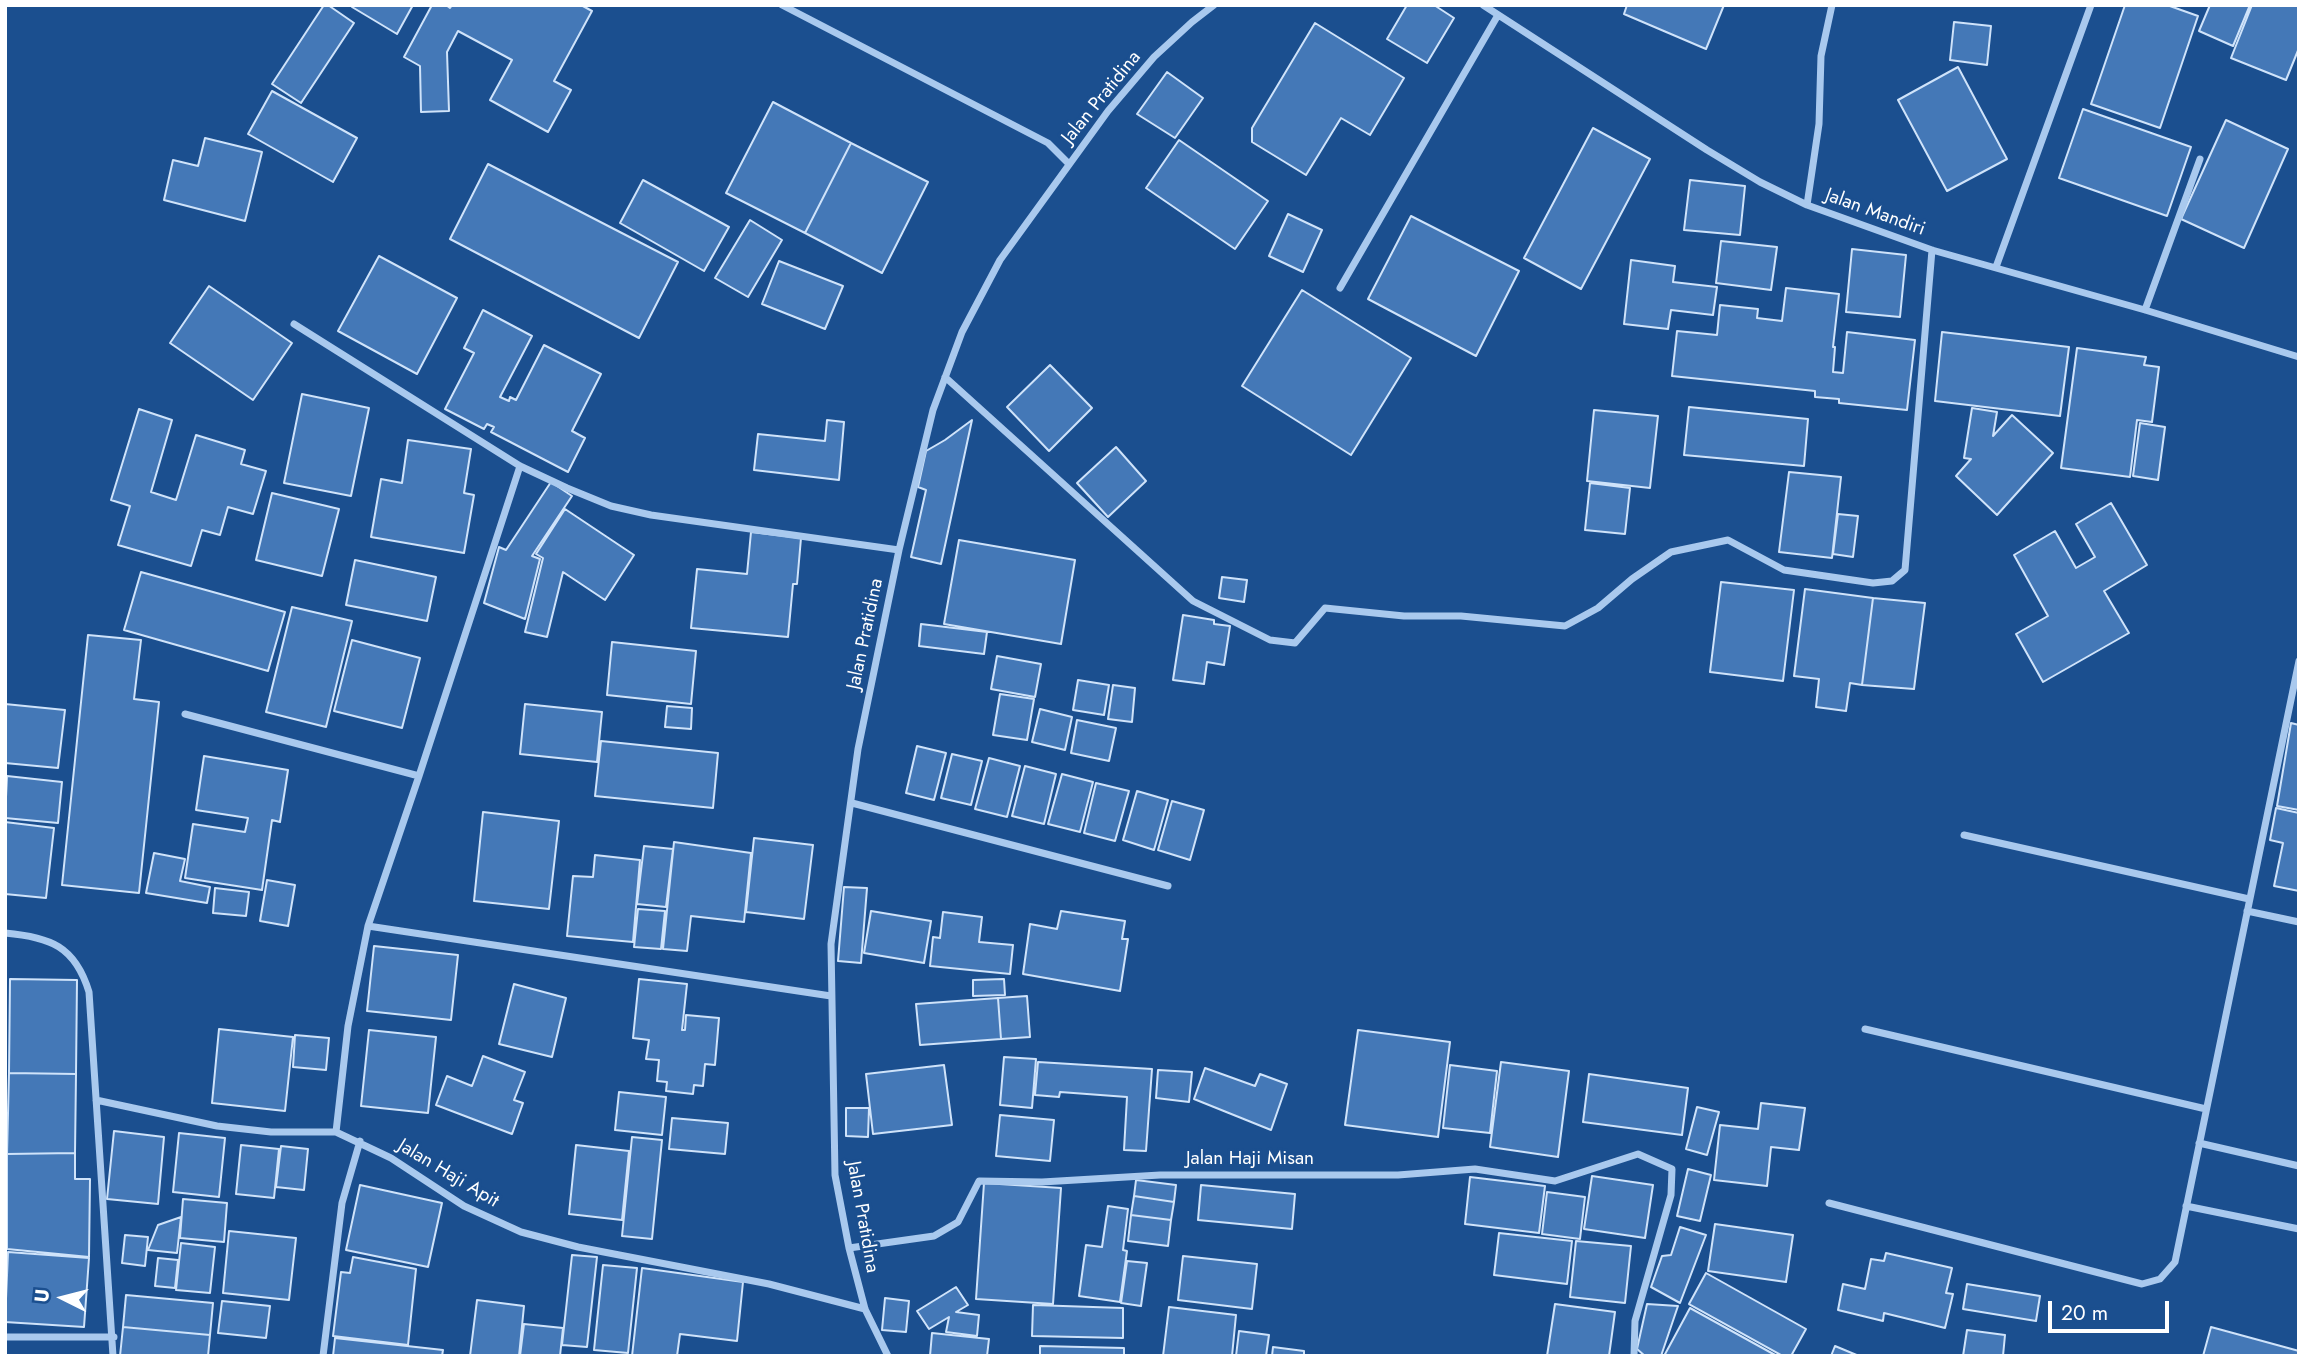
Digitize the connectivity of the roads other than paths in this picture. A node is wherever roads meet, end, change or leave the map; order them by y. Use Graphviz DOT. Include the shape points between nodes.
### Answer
graph roads {
  1 [pos="782,5"];
  2 [pos="1214,5"];
  3 [pos="1483,5"];
  4 [pos="1832,5"];
  5 [pos="2091,5"];
  6 [pos="1499,15"];
  7 [pos="2200,159"];
  8 [pos="1069,164"];
  9 [pos="1807,205"];
  10 [pos="1932,250"];
  11 [pos="1996,267"];
  12 [pos="1340,288"];
  13 [pos="2145,310"];
  14 [pos="294,324"];
  15 [pos="2299,358"];
  16 [pos="946,377"];
  17 [pos="520,466"];
  18 [pos="899,550"];
  19 [pos="2299,662"];
  20 [pos="185,714"];
  21 [pos="419,776"];
  22 [pos="852,803"];
  23 [pos="1964,835"];
  24 [pos="1168,886"];
  25 [pos="2249,899"];
  26 [pos="2247,911"];
  27 [pos="2299,922"];
  28 [pos="368,926"];
  29 [pos="5,933"];
  30 [pos="831,996"];
  31 [pos="1865,1029"];
  32 [pos="96,1100"];
  33 [pos="2206,1109"];
  34 [pos="336,1132"];
  35 [pos="359,1141"];
  36 [pos="2199,1143"];
  37 [pos="2299,1166"];
  38 [pos="1829,1203"];
  39 [pos="2186,1206"];
  40 [pos="2299,1229"];
  41 [pos="849,1248"];
  42 [pos="865,1309"];
  43 [pos="5,1337"];
  44 [pos="114,1337"];
  45 [pos="113,1356"];
  46 [pos="323,1356"];
  47 [pos="888,1356"];
  48 [pos="1634,1356"];
  1 -- 8 [label="street" via="1048,142"];
  2 -- 8 [label="street, Jalan Pratidina" via="1154,57"];
  3 -- 6 [label="street, Jalan Mandiri"];
  4 -- 9 [label="street" via="1821,56 1819,124"];
  5 -- 11 [label="street"];
  6 -- 9 [label="street, Jalan Mandiri" via="1707,150"];
  6 -- 12 [label="street"];
  7 -- 13 [label="street"];
  8 -- 16 [label="street, Jalan Pratidina" via="1000,260 962,332"];
  9 -- 10 [label="street, Jalan Mandiri"];
  10 -- 11 [label="street, Jalan Mandiri"];
  10 -- 16 [label="street" via="1905,570 1892,581 1873,583 1784,570 1728,540 1671,552 1598,608 1565,626 1325,608 1295,643 1270,640 1194,601"];
  11 -- 13 [label="street, Jalan Mandiri"];
  13 -- 15 [label="street, Jalan Mandiri"];
  14 -- 17 [label="street"];
  16 -- 18 [label="street, Jalan Pratidina" via="933,410"];
  17 -- 18 [label="street" via="611,506 650,515"];
  17 -- 21 [label="street"];
  18 -- 22 [label="street, Jalan Pratidina" via="858,749"];
  19 -- 25 [label="street"];
  20 -- 21 [label="street"];
  21 -- 28 [label="street"];
  22 -- 24 [label="street"];
  22 -- 30 [label="street, Jalan Pratidina" via="831,944"];
  23 -- 25 [label="street"];
  25 -- 26 [label="street"];
  26 -- 27 [label="street"];
  26 -- 33 [label="street"];
  28 -- 30 [label="street"];
  28 -- 34 [label="street" via="348,1026"];
  29 -- 32 [label="street" via="55,943 73,957 83,973 89,992"];
  30 -- 41 [label="street, Jalan Pratidina" via="835,1175"];
  31 -- 33 [label="street"];
  32 -- 34 [label="street, Jalan Haji Apit" via="217,1126"];
  32 -- 44 [label="street"];
  33 -- 36 [label="street"];
  34 -- 35 [label="street, Jalan Haji Apit"];
  35 -- 42 [label="street, Jalan Haji Apit" via="464,1206 521,1232 769,1283"];
  35 -- 46 [label="street" via="342,1203"];
  36 -- 37 [label="street"];
  36 -- 39 [label="street"];
  38 -- 39 [label="street" via="2142,1284 2160,1279 2175,1262"];
  39 -- 40 [label="street"];
  41 -- 42 [label="street, Jalan Pratidina"];
  41 -- 48 [label="street, Jalan Haji Misan" via="934,1236 958,1222 979,1181 1398,1175 1475,1169 1555,1181 1637,1154 1672,1169 1671,1195 1635,1321"];
  42 -- 47 [label="street, Jalan Pratidina"];
  43 -- 44 [label="street"];
  44 -- 45 [label="street"];
}
